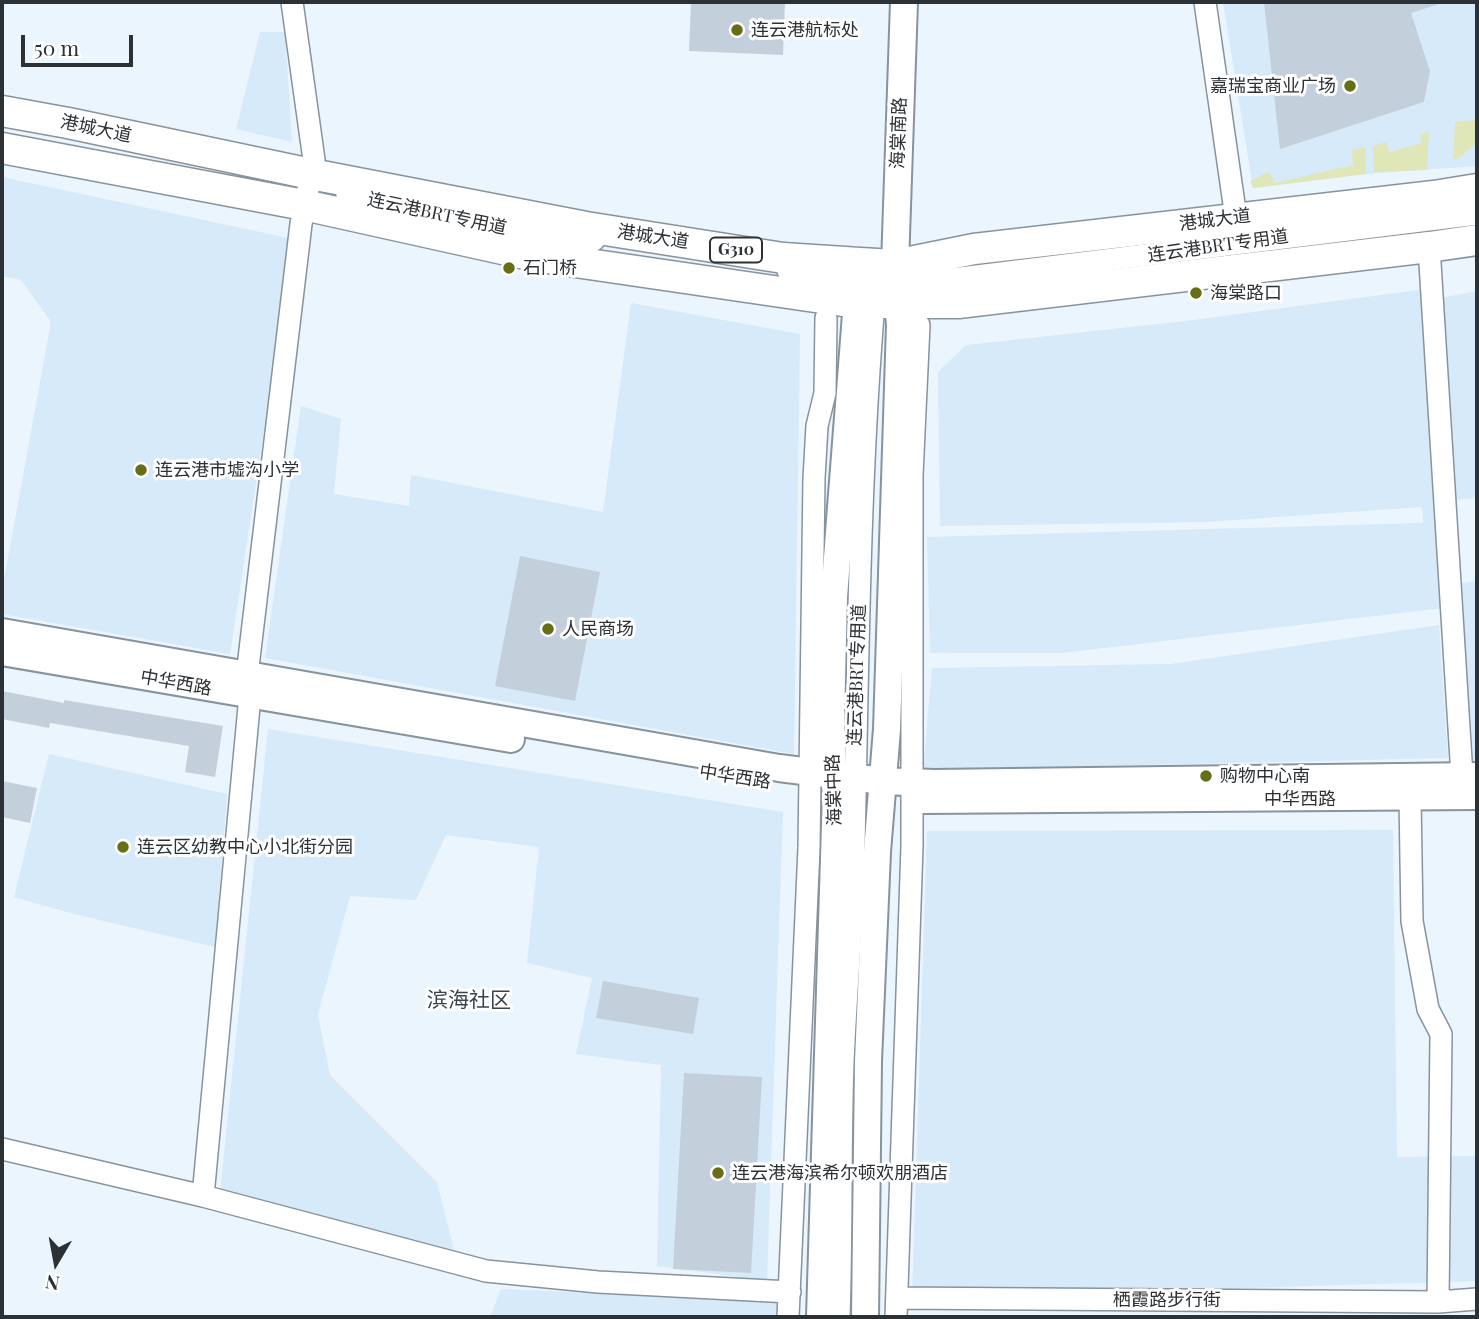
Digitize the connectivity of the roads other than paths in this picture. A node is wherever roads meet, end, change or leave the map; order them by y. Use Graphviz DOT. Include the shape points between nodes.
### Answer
graph roads {
  1 [pos="292,2"];
  2 [pos="904,2"];
  3 [pos="1205,2"];
  4 [pos="2,111"];
  5 [pos="2,125"];
  6 [pos="2,148"];
  7 [pos="308,189"];
  8 [pos="1477,189"];
  9 [pos="1234,204"];
  10 [pos="1477,214"];
  11 [pos="1477,240"];
  12 [pos="1429,247"];
  13 [pos="877,286"];
  14 [pos="826,318"];
  15 [pos="919,325"];
  16 [pos="2,632"];
  17 [pos="2,652"];
  18 [pos="248,686"];
  19 [pos="833,783"];
  20 [pos="1472,783"];
  21 [pos="882,790"];
  22 [pos="912,791"];
  23 [pos="1410,798"];
  24 [pos="2,1149"];
  25 [pos="203,1196"];
  26 [pos="790,1292"];
  27 [pos="1477,1299"];
  28 [pos="1438,1303"];
  29 [pos="896,1307"];
  30 [pos="788,1317"];
  31 [pos="820,1317"];
  32 [pos="839,1317"];
  33 [pos="865,1317"];
  1 -- 7 [label="street" via="314,160"];
  2 -- 13 [label="main road, 海棠南路"];
  3 -- 9 [label="street"];
  4 -- 7 [label="highway, 港城大道 / G310" via="68,123"];
  5 -- 7 [label="street"];
  6 -- 7 [label="highway, 港城大道 / G310"];
  7 -- 13 [label="highway, 港城大道 / G310" via="783,258"];
  7 -- 13 [label="highway, 港城大道 / G310" via="534,256"];
  7 -- 18 [label="street"];
  8 -- 13 [label="highway, 港城大道 / G310" via="974,249"];
  10 -- 13 [label="street, 连云港BRT专用道"];
  11 -- 12 [label="highway, 港城大道 / G310"];
  12 -- 13 [label="highway, 港城大道 / G310" via="958,303"];
  12 -- 20 [label="street"];
  13 -- 19 [label="main road, 海棠中路" via="834,597"];
  13 -- 21 [label="main road" via="887,729"];
  14 -- 19 [label="street" via="825,393 817,426 814,478"];
  15 -- 22 [label="street" via="912,475"];
  16 -- 18 [label="main road"];
  17 -- 18 [label="main road, 中华西路"];
  18 -- 19 [label="main road, 中华西路"];
  18 -- 25 [label="street"];
  19 -- 21 [label="main road, 中华西路"];
  19 -- 26 [label="street" via="808,862"];
  19 -- 31 [label="main road, 海棠中路"];
  19 -- 32 [label="street" via="855,849 841,1112"];
  20 -- 22 [label="main road"];
  20 -- 23 [label="main road, 中华西路"];
  21 -- 22 [label="main road, 中华西路"];
  21 -- 33 [label="main road" via="867,1061"];
  22 -- 23 [label="main road, 中华西路"];
  22 -- 29 [label="street"];
  23 -- 28 [label="street" via="1412,921 1428,1009 1441,1034"];
  24 -- 25 [label="street"];
  25 -- 26 [label="street" via="486,1271"];
  26 -- 30 [label="street"];
  27 -- 28 [label="street, 栖霞路步行街"];
  28 -- 29 [label="street, 栖霞路步行街"];
}
